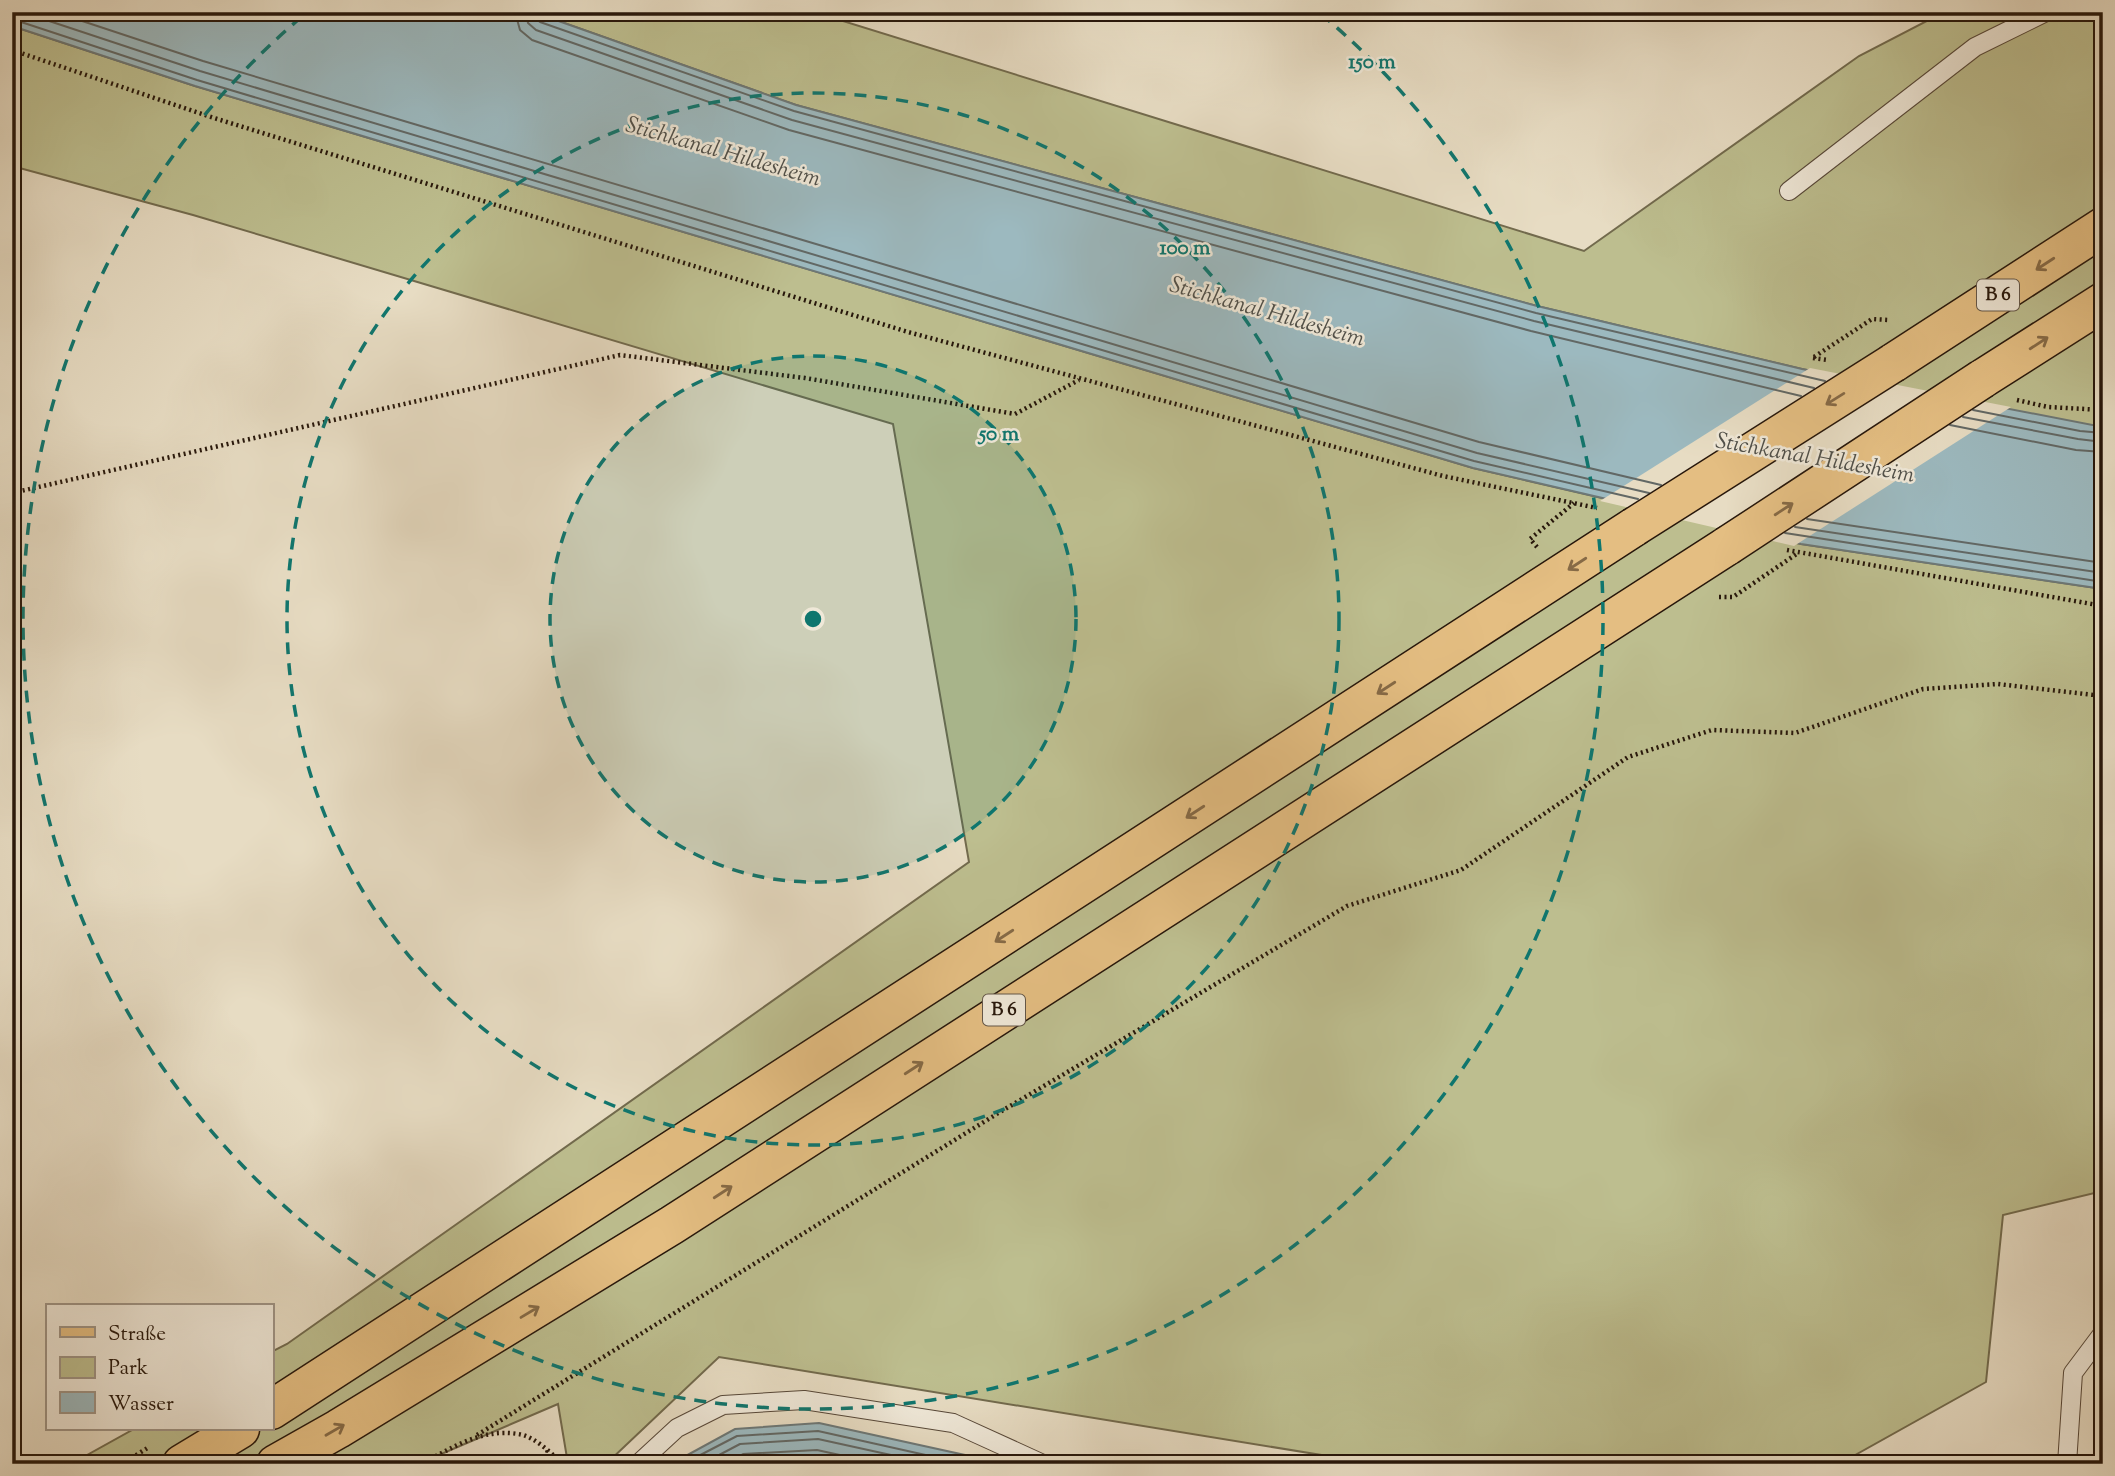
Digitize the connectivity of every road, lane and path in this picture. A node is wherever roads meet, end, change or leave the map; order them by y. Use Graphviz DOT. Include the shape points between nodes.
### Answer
graph roads {
  1 [pos="2046,12"];
  2 [pos="12,50"];
  3 [pos="1789,191"];
  4 [pos="2103,227"];
  5 [pos="2103,302"];
  6 [pos="1892,320"];
  7 [pos="1813,358"];
  8 [pos="1080,379"];
  9 [pos="12,494"];
  10 [pos="1575,502"];
  11 [pos="1601,508"];
  12 [pos="1540,550"];
  13 [pos="1785,550"];
  14 [pos="1798,553"];
  15 [pos="1707,597"];
  16 [pos="2103,606"];
  17 [pos="2103,695"];
  18 [pos="2103,1333"];
  19 [pos="273,1409"];
  20 [pos="238,1430"];
  21 [pos="477,1435"];
  22 [pos="546,1449"];
  23 [pos="183,1464"];
  24 [pos="276,1464"];
  25 [pos="421,1464"];
  26 [pos="552,1464"];
  27 [pos="563,1464"];
  28 [pos="638,1464"];
  29 [pos="1043,1464"];
  30 [pos="2067,1464"];
  1 -- 3 [label="lane" via="1975,47"];
  2 -- 8 [label="path" via="214,118 748,283"];
  4 -- 19 [label="main road, B 6, one-way, bridge"];
  24 -- 5 [label="main road, B 6, one-way, bridge" via="673,1225"];
  6 -- 7 [label="path" via="1872,319"];
  8 -- 9 [label="path" via="1015,414 805,378 620,355"];
  8 -- 10 [label="path" via="1443,475"];
  10 -- 11 [label="path"];
  10 -- 12 [label="path" via="1530,539"];
  13 -- 14 [label="path"];
  14 -- 15 [label="path" via="1733,597"];
  14 -- 16 [label="path"];
  17 -- 21 [label="path" via="1998,684 1923,689 1795,733 1712,730 1629,757 1461,870 1347,906 1000,1112"];
  18 -- 30 [label="lane" via="2073,1373"];
  20 -- 23 [label="main road"];
  21 -- 22 [label="path" via="520,1434"];
  21 -- 25 [label="path"];
  22 -- 26 [label="path"];
  22 -- 27 [label="path"];
  28 -- 29 [label="lane" via="677,1428 723,1405 804,1401 953,1423"];
}
